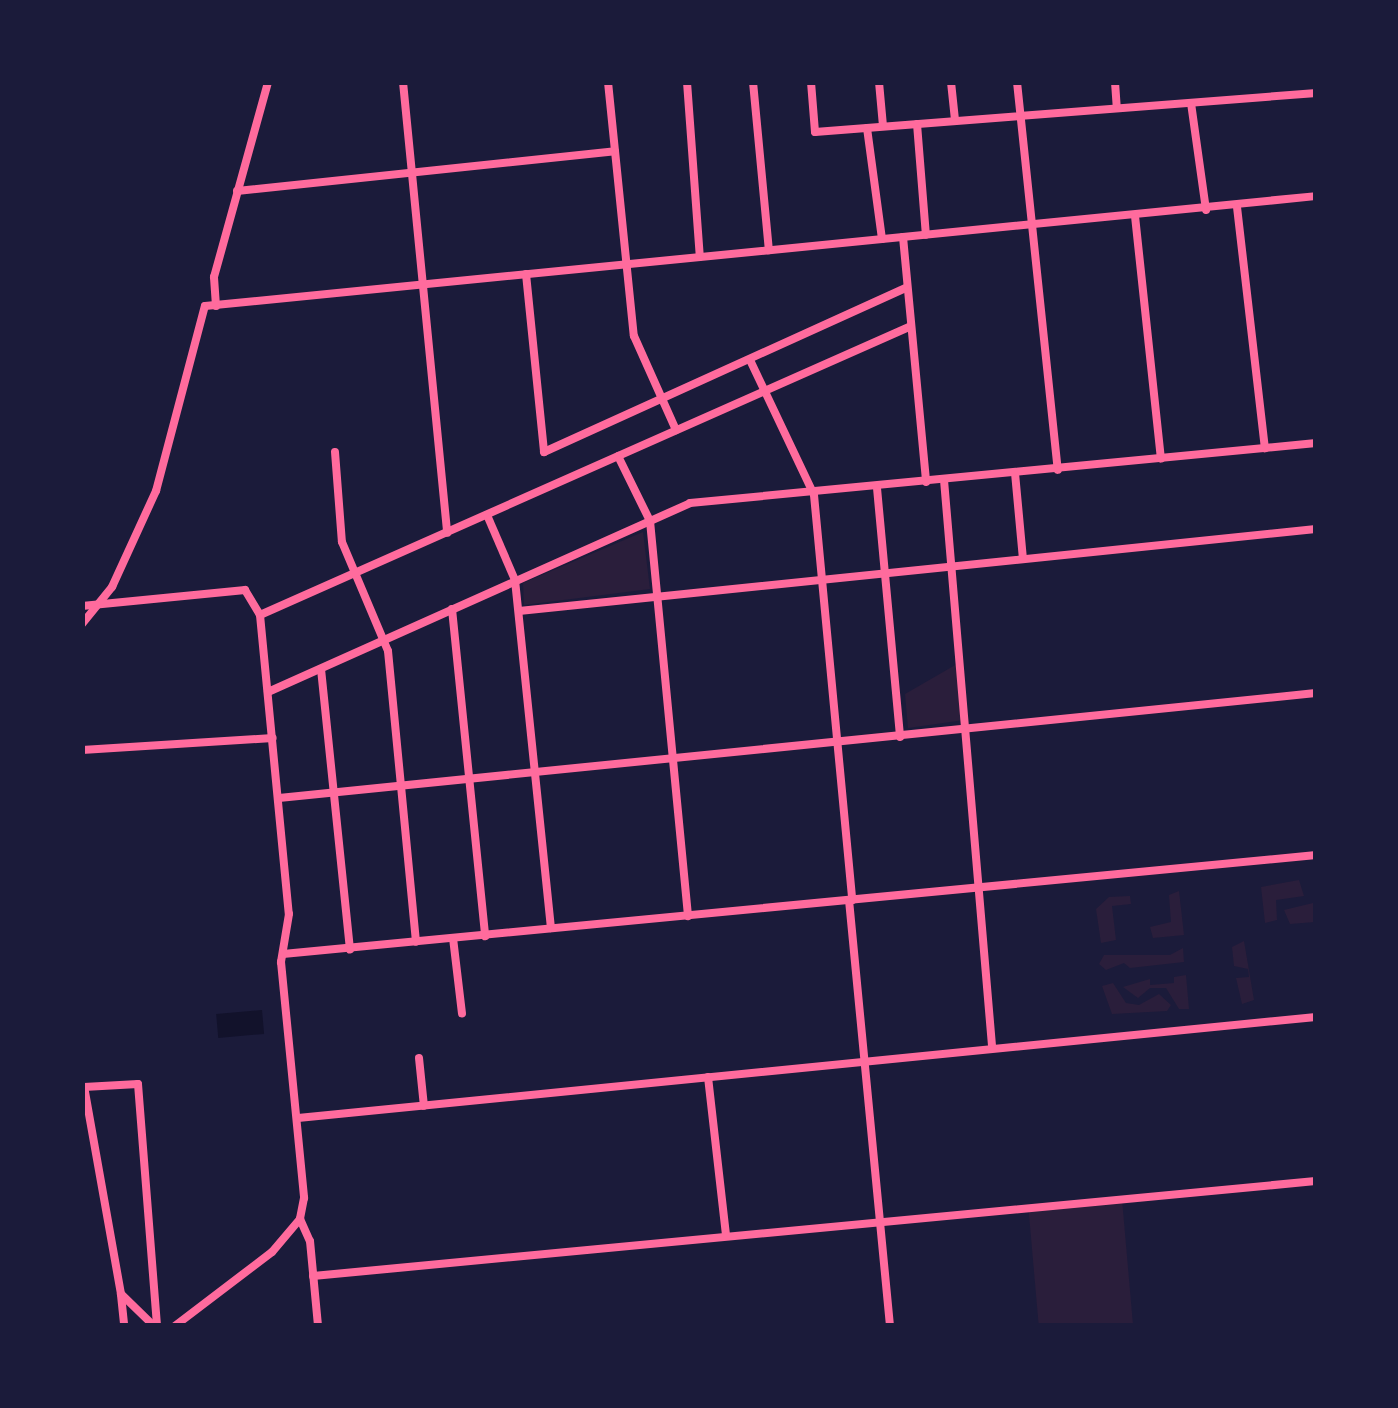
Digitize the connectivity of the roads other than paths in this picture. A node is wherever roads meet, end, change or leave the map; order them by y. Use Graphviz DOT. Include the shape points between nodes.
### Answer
graph roads {
  1 [pos="268,82"];
  2 [pos="403,82"];
  3 [pos="608,82"];
  4 [pos="687,82"];
  5 [pos="753,82"];
  6 [pos="811,82"];
  7 [pos="879,82"];
  8 [pos="951,82"];
  9 [pos="1017,82"];
  10 [pos="1115,82"];
  11 [pos="1316,93"];
  12 [pos="1191,102"];
  13 [pos="1117,108"];
  14 [pos="1020,116"];
  15 [pos="955,121"];
  16 [pos="917,124"];
  17 [pos="883,126"];
  18 [pos="867,128"];
  19 [pos="615,152"];
  20 [pos="412,174"];
  21 [pos="238,192"];
  22 [pos="1316,196"];
  23 [pos="1236,207"];
  24 [pos="1206,210"];
  25 [pos="1135,216"];
  26 [pos="1030,225"];
  27 [pos="926,235"];
  28 [pos="903,237"];
  29 [pos="882,239"];
  30 [pos="769,250"];
  31 [pos="700,257"];
  32 [pos="627,264"];
  33 [pos="526,274"];
  34 [pos="424,284"];
  35 [pos="906,288"];
  36 [pos="216,306"];
  37 [pos="909,327"];
  38 [pos="750,360"];
  39 [pos="766,390"];
  40 [pos="662,400"];
  41 [pos="676,430"];
  42 [pos="1316,444"];
  43 [pos="1266,448"];
  44 [pos="336,452"];
  45 [pos="618,456"];
  46 [pos="1161,459"];
  47 [pos="1058,470"];
  48 [pos="1016,474"];
  49 [pos="944,480"];
  50 [pos="926,482"];
  51 [pos="877,488"];
  52 [pos="814,495"];
  53 [pos="487,516"];
  54 [pos="650,521"];
  55 [pos="1316,529"];
  56 [pos="447,533"];
  57 [pos="1023,559"];
  58 [pos="953,566"];
  59 [pos="886,572"];
  60 [pos="356,573"];
  61 [pos="822,577"];
  62 [pos="515,580"];
  63 [pos="656,596"];
  64 [pos="82,606"];
  65 [pos="96,608"];
  66 [pos="452,610"];
  67 [pos="519,611"];
  68 [pos="260,615"];
  69 [pos="82,624"];
  70 [pos="386,640"];
  71 [pos="321,669"];
  72 [pos="268,692"];
  73 [pos="1316,693"];
  74 [pos="968,730"];
  75 [pos="900,737"];
  76 [pos="273,738"];
  77 [pos="838,743"];
  78 [pos="82,750"];
  79 [pos="674,759"];
  80 [pos="536,772"];
  81 [pos="469,780"];
  82 [pos="399,786"];
  83 [pos="334,793"];
  84 [pos="279,798"];
  85 [pos="1316,855"];
  86 [pos="980,886"];
  87 [pos="851,900"];
  88 [pos="688,916"];
  89 [pos="550,928"];
  90 [pos="485,936"];
  91 [pos="453,938"];
  92 [pos="416,942"];
  93 [pos="350,950"];
  94 [pos="283,954"];
  95 [pos="462,1013"];
  96 [pos="1316,1017"];
  97 [pos="992,1046"];
  98 [pos="419,1058"];
  99 [pos="864,1062"];
  100 [pos="708,1078"];
  101 [pos="424,1106"];
  102 [pos="298,1118"];
  103 [pos="1316,1181"];
  104 [pos="300,1219"];
  105 [pos="880,1222"];
  106 [pos="726,1236"];
  107 [pos="313,1276"];
  108 [pos="121,1294"];
  109 [pos="124,1326"];
  110 [pos="156,1326"];
  111 [pos="174,1326"];
  112 [pos="318,1326"];
  113 [pos="890,1326"];
  1 -- 21 [label="street"];
  2 -- 20 [label="street"];
  3 -- 19 [label="street"];
  4 -- 31 [label="street"];
  5 -- 30 [label="street"];
  6 -- 18 [label="street" via="816,132"];
  7 -- 17 [label="street"];
  8 -- 15 [label="street"];
  9 -- 14 [label="street"];
  10 -- 13 [label="street"];
  11 -- 12 [label="street"];
  12 -- 13 [label="street"];
  12 -- 24 [label="street"];
  13 -- 14 [label="street"];
  14 -- 15 [label="street"];
  14 -- 26 [label="street"];
  15 -- 16 [label="street"];
  16 -- 17 [label="street"];
  16 -- 27 [label="street"];
  17 -- 18 [label="street"];
  18 -- 29 [label="street"];
  19 -- 20 [label="street"];
  19 -- 32 [label="street"];
  20 -- 21 [label="street"];
  20 -- 34 [label="street"];
  21 -- 36 [label="street" via="214,277"];
  22 -- 23 [label="street"];
  23 -- 24 [label="street"];
  23 -- 43 [label="street"];
  24 -- 25 [label="street"];
  25 -- 26 [label="street"];
  25 -- 46 [label="street"];
  26 -- 27 [label="street"];
  26 -- 47 [label="street"];
  27 -- 28 [label="street"];
  28 -- 29 [label="street"];
  28 -- 35 [label="street"];
  29 -- 30 [label="street"];
  30 -- 31 [label="street"];
  31 -- 32 [label="street"];
  32 -- 33 [label="street"];
  32 -- 40 [label="street" via="634,336"];
  33 -- 34 [label="street"];
  33 -- 40 [label="street" via="544,452"];
  34 -- 36 [label="street"];
  34 -- 56 [label="street"];
  35 -- 37 [label="street"];
  35 -- 38 [label="street"];
  36 -- 65 [label="street" via="205,306 156,491"];
  37 -- 39 [label="street"];
  37 -- 50 [label="street"];
  38 -- 39 [label="street"];
  38 -- 40 [label="street"];
  39 -- 41 [label="street"];
  39 -- 52 [label="street"];
  40 -- 41 [label="street"];
  41 -- 45 [label="street"];
  42 -- 43 [label="street"];
  43 -- 46 [label="street"];
  44 -- 60 [label="street" via="342,542"];
  45 -- 53 [label="street"];
  45 -- 54 [label="street"];
  46 -- 47 [label="street"];
  47 -- 48 [label="street"];
  48 -- 49 [label="street"];
  48 -- 57 [label="street"];
  49 -- 50 [label="street"];
  49 -- 58 [label="street"];
  50 -- 51 [label="street"];
  51 -- 52 [label="street"];
  51 -- 59 [label="street"];
  52 -- 54 [label="street" via="704,500"];
  52 -- 61 [label="street"];
  53 -- 56 [label="street"];
  53 -- 62 [label="street"];
  54 -- 62 [label="street"];
  54 -- 63 [label="street"];
  55 -- 57 [label="street"];
  56 -- 60 [label="street"];
  57 -- 58 [label="street"];
  58 -- 59 [label="street"];
  58 -- 74 [label="street"];
  59 -- 61 [label="street"];
  59 -- 75 [label="street"];
  60 -- 68 [label="street"];
  60 -- 70 [label="street"];
  61 -- 63 [label="street"];
  61 -- 77 [label="street"];
  62 -- 66 [label="street"];
  62 -- 67 [label="street"];
  63 -- 67 [label="street"];
  63 -- 79 [label="street"];
  64 -- 65 [label="street"];
  65 -- 68 [label="street" via="246,590"];
  65 -- 69 [label="street"];
  66 -- 70 [label="street"];
  66 -- 81 [label="street"];
  67 -- 80 [label="street"];
  68 -- 72 [label="street"];
  70 -- 71 [label="street"];
  70 -- 82 [label="street"];
  71 -- 72 [label="street"];
  71 -- 83 [label="street"];
  72 -- 76 [label="street"];
  73 -- 74 [label="street"];
  74 -- 75 [label="street"];
  74 -- 86 [label="street"];
  75 -- 77 [label="street"];
  76 -- 78 [label="street"];
  76 -- 84 [label="street"];
  77 -- 79 [label="street"];
  77 -- 87 [label="street"];
  79 -- 80 [label="street"];
  79 -- 88 [label="street"];
  80 -- 81 [label="street"];
  80 -- 89 [label="street"];
  81 -- 82 [label="street"];
  81 -- 90 [label="street"];
  82 -- 83 [label="street"];
  82 -- 92 [label="street"];
  83 -- 84 [label="street"];
  83 -- 93 [label="street"];
  84 -- 94 [label="street" via="289,914"];
  85 -- 86 [label="street"];
  86 -- 87 [label="street"];
  86 -- 97 [label="street"];
  87 -- 88 [label="street"];
  87 -- 99 [label="street"];
  88 -- 89 [label="street"];
  89 -- 90 [label="street"];
  90 -- 91 [label="street"];
  91 -- 92 [label="street"];
  91 -- 95 [label="street"];
  92 -- 93 [label="street"];
  93 -- 94 [label="street"];
  94 -- 102 [label="street"];
  96 -- 97 [label="street"];
  97 -- 99 [label="street"];
  98 -- 101 [label="street"];
  99 -- 100 [label="street"];
  99 -- 105 [label="street"];
  100 -- 101 [label="street"];
  100 -- 106 [label="street"];
  101 -- 102 [label="street"];
  102 -- 104 [label="street"];
  103 -- 105 [label="street"];
  104 -- 107 [label="street"];
  104 -- 111 [label="street" via="260,1263"];
  105 -- 106 [label="street"];
  105 -- 113 [label="street"];
  106 -- 107 [label="street"];
  107 -- 112 [label="street"];
  108 -- 109 [label="street"];
  108 -- 110 [label="street"];
  108 -- 110 [label="street" via="84,1087 138,1084"];
}
